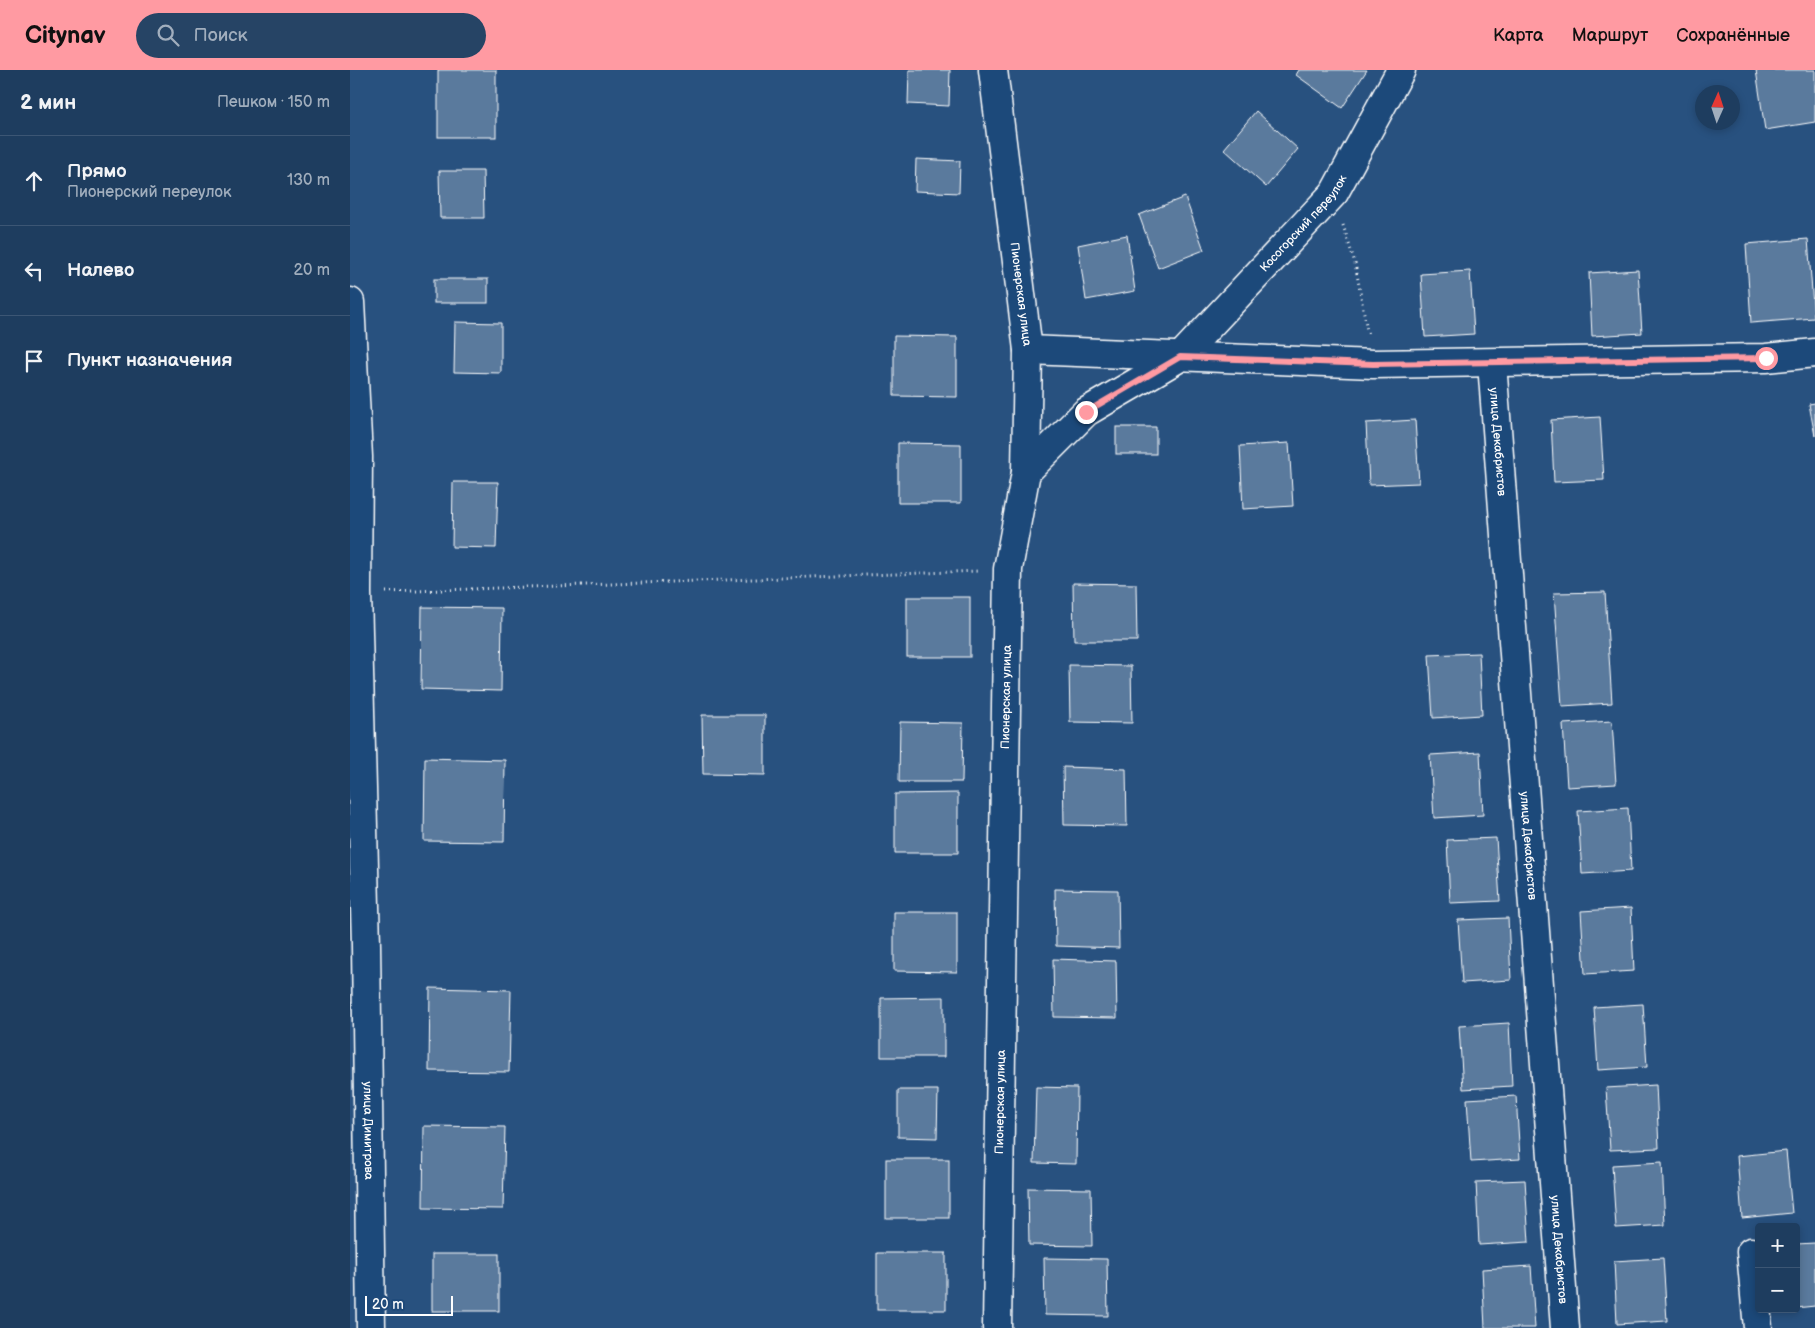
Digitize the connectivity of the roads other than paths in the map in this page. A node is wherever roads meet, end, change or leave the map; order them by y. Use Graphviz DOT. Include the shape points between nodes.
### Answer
graph roads {
  1 [pos="993,70"];
  2 [pos="1401,70"];
  3 [pos="350,302"];
  4 [pos="1028,350"];
  5 [pos="1815,353"];
  6 [pos="1180,357"];
  7 [pos="1492,363"];
  8 [pos="1026,472"];
  9 [pos="353,593"];
  10 [pos="1751,1252"];
  11 [pos="371,1328"];
  12 [pos="998,1328"];
  13 [pos="1565,1328"];
  14 [pos="1758,1328"];
  1 -- 4 [label="street, Пионерская улица"];
  2 -- 6 [label="street, Косогорский переулок" via="1334,193"];
  3 -- 9 [label="street, улица Димитрова" via="358,457"];
  4 -- 6 [label="street"];
  4 -- 8 [label="street, Пионерская улица"];
  5 -- 7 [label="street" via="1766,358"];
  6 -- 7 [label="street" via="1373,364"];
  6 -- 8 [label="street, Косогорский переулок" via="1086,412"];
  7 -- 13 [label="street, улица Декабристов"];
  8 -- 12 [label="street, Пионерская улица" via="1008,570"];
  9 -- 11 [label="street, улица Димитрова" via="366,945"];
  10 -- 14 [label="street"];
}
